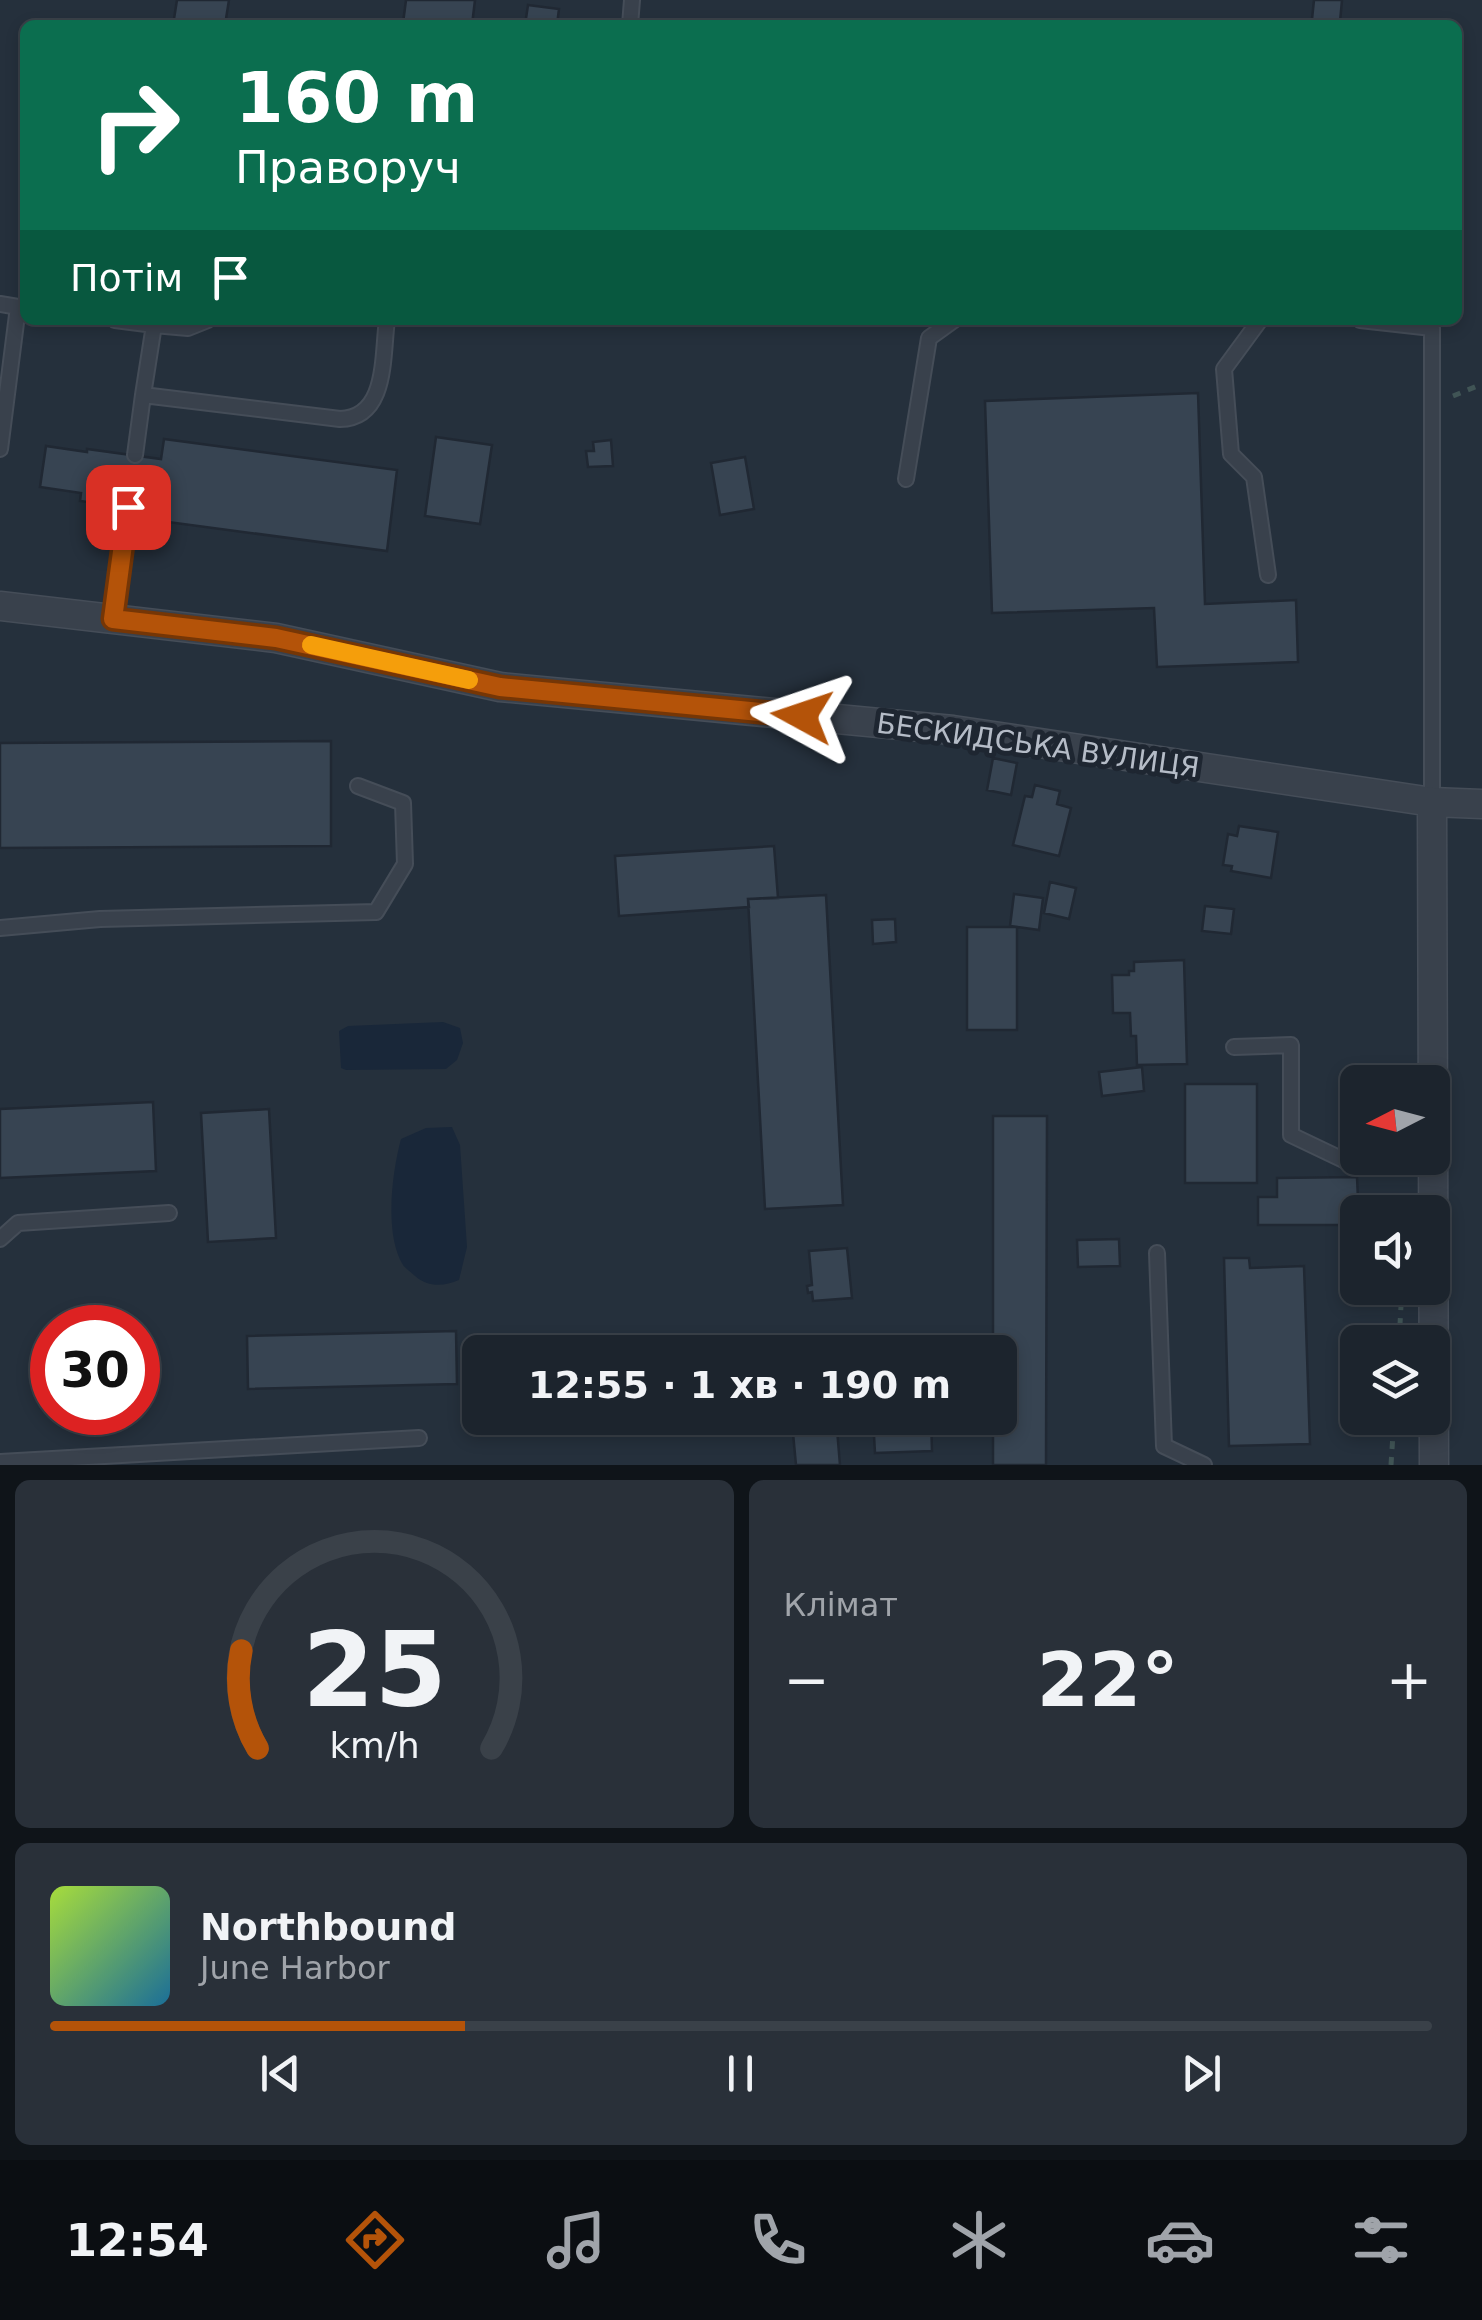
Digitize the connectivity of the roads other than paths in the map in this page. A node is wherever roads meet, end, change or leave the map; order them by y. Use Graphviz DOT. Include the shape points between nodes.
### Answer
graph roads {
  1 [pos="20,314"];
  2 [pos="154,325"];
  3 [pos="196,325"];
  4 [pos="385,325"];
  5 [pos="947,325"];
  6 [pos="1256,325"];
  7 [pos="1405,325"];
  8 [pos="143,395"];
  9 [pos="0,449"];
  10 [pos="135,455"];
  11 [pos="906,480"];
  12 [pos="128,507"];
  13 [pos="1268,575"];
  14 [pos="0,606"];
  15 [pos="113,619"];
  16 [pos="358,786"];
  17 [pos="1432,802"];
  18 [pos="1482,804"];
  19 [pos="0,928"];
  20 [pos="1234,1047"];
  21 [pos="1433,1065"];
  22 [pos="1340,1158"];
  23 [pos="1433,1175"];
  24 [pos="169,1213"];
  25 [pos="0,1239"];
  26 [pos="1158,1254"];
  27 [pos="419,1438"];
  28 [pos="0,1462"];
  29 [pos="1204,1465"];
  30 [pos="1434,1465"];
  1 -- 9 [label="lane"];
  2 -- 3 [label="lane"];
  2 -- 8 [label="lane"];
  4 -- 8 [label="lane" via="376,398 358,416"];
  5 -- 11 [label="lane" via="930,338"];
  6 -- 13 [label="lane" via="1224,370 1231,454 1254,476"];
  7 -- 17 [label="lane" via="1432,328"];
  8 -- 10 [label="lane"];
  12 -- 15 [label="lane"];
  14 -- 15 [label="street, БЕСКИДСЬКА ВУЛИЦЯ"];
  15 -- 17 [label="street, БЕСКИДСЬКА ВУЛИЦЯ" via="276,638 500,687 952,730"];
  16 -- 19 [label="lane" via="403,803 405,864 376,912"];
  17 -- 18 [label="street, БЕСКИДСЬКА ВУЛИЦЯ"];
  17 -- 21 [label="street"];
  20 -- 22 [label="lane" via="1290,1045 1291,1135"];
  23 -- 30 [label="street"];
  24 -- 25 [label="lane" via="18,1223"];
  26 -- 29 [label="lane" via="1164,1446"];
  27 -- 28 [label="lane"];
}
